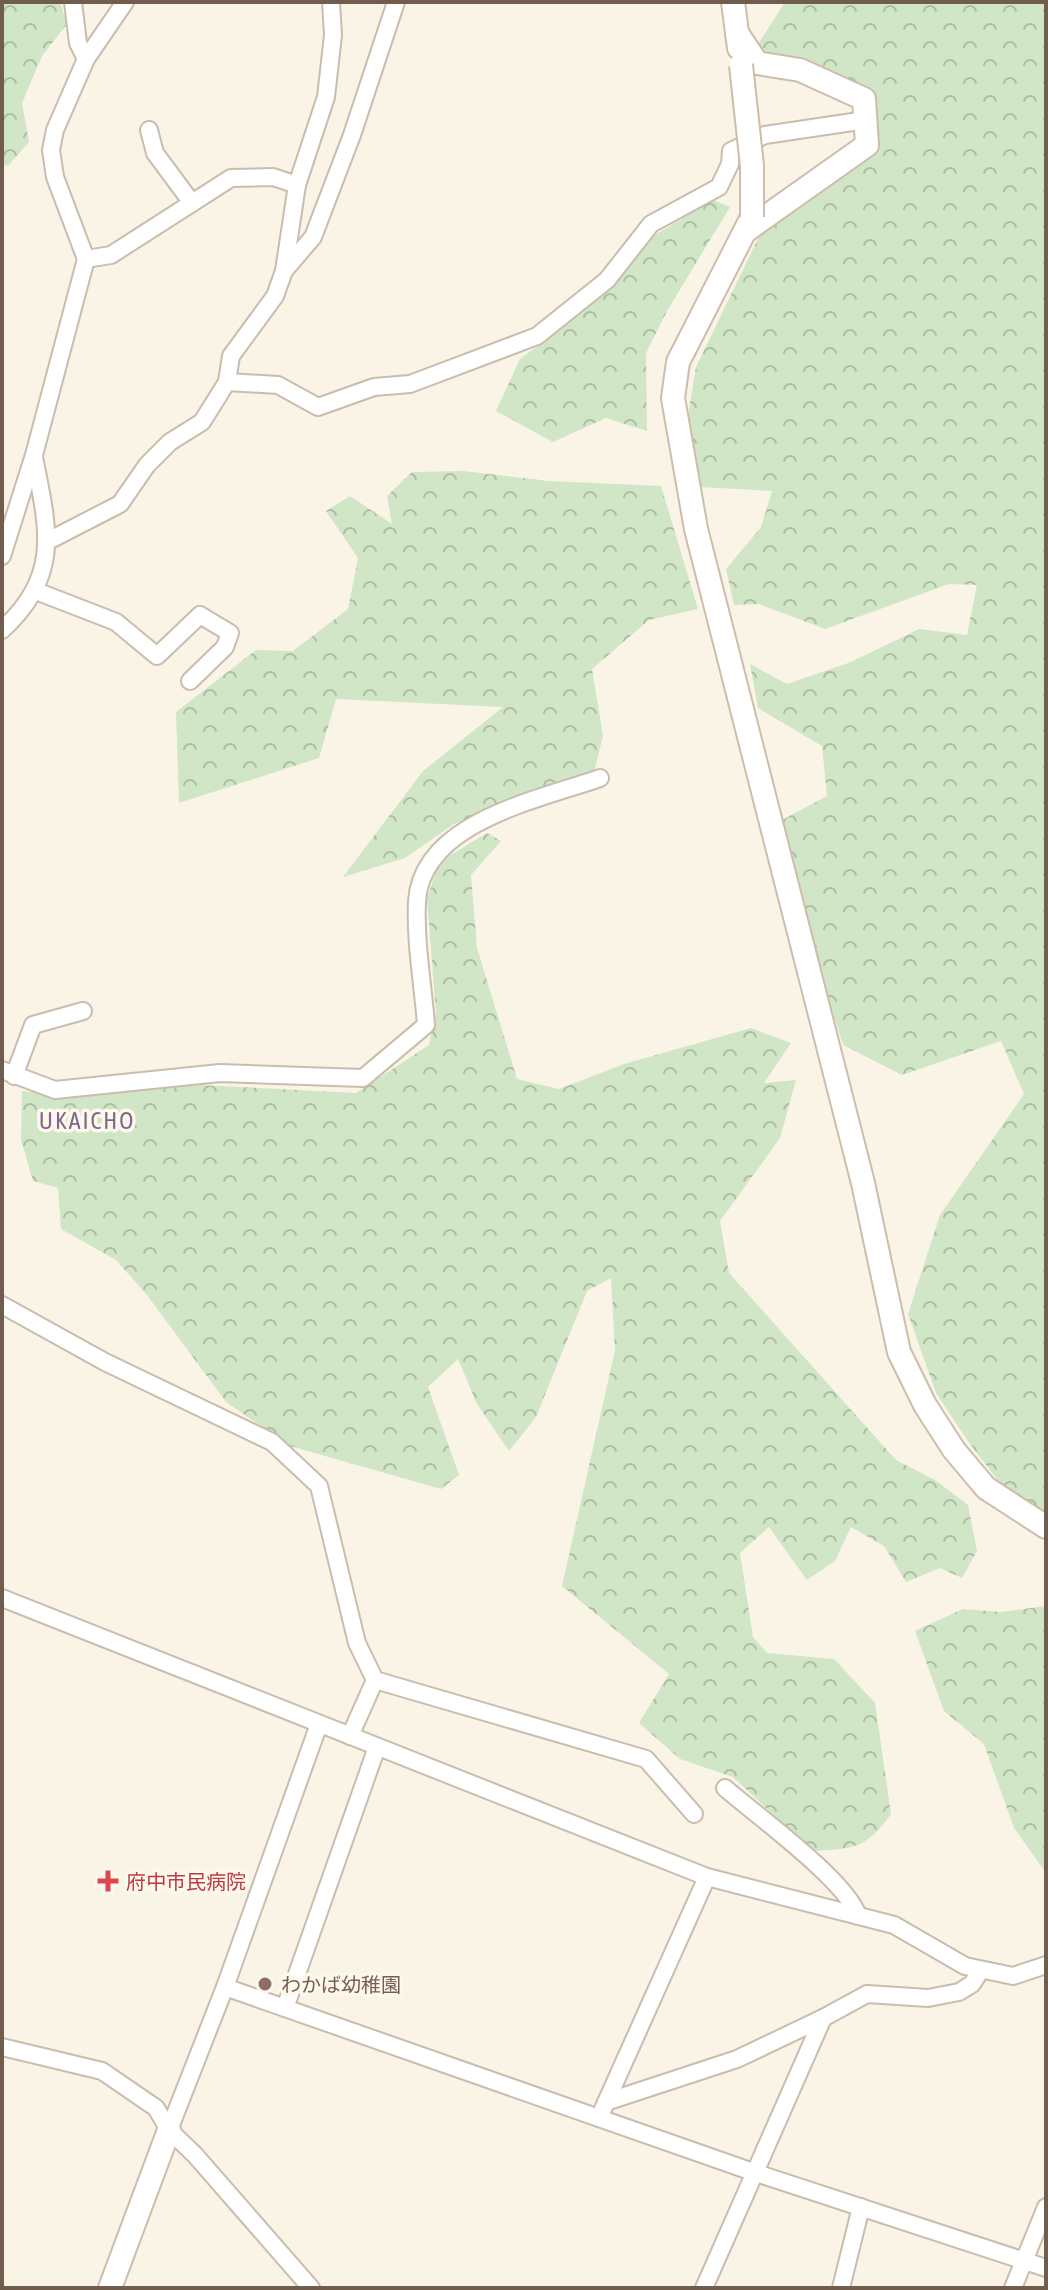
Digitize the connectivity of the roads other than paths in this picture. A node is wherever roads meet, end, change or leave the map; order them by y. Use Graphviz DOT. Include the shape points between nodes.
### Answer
graph roads {
  1 [pos="73,2"];
  2 [pos="125,2"];
  3 [pos="331,2"];
  4 [pos="396,2"];
  5 [pos="733,2"];
  6 [pos="737,33"];
  7 [pos="86,59"];
  8 [pos="866,120"];
  9 [pos="149,130"];
  10 [pos="297,185"];
  11 [pos="192,203"];
  12 [pos="750,224"];
  13 [pos="86,259"];
  14 [pos="284,271"];
  15 [pos="227,382"];
  16 [pos="34,455"];
  17 [pos="48,541"];
  18 [pos="2,556"];
  19 [pos="36,591"];
  20 [pos="2,630"];
  21 [pos="190,681"];
  22 [pos="600,778"];
  23 [pos="83,1011"];
  24 [pos="8,1073"];
  25 [pos="2,1305"];
  26 [pos="1046,1527"];
  27 [pos="2,1598"];
  28 [pos="375,1680"];
  29 [pos="319,1724"];
  30 [pos="350,1736"];
  31 [pos="377,1747"];
  32 [pos="725,1788"];
  33 [pos="694,1814"];
  34 [pos="707,1877"];
  35 [pos="858,1916"];
  36 [pos="1046,1965"];
  37 [pos="981,1970"];
  38 [pos="225,1987"];
  39 [pos="285,2008"];
  40 [pos="823,2018"];
  41 [pos="2,2047"];
  42 [pos="606,2102"];
  43 [pos="599,2118"];
  44 [pos="169,2130"];
  45 [pos="753,2172"];
  46 [pos="861,2207"];
  47 [pos="1046,2207"];
  48 [pos="1026,2261"];
  49 [pos="1046,2268"];
  50 [pos="110,2288"];
  51 [pos="311,2288"];
  52 [pos="704,2288"];
  53 [pos="841,2288"];
  54 [pos="1013,2288"];
  1 -- 7 [label="street" via="78,43"];
  2 -- 7 [label="street"];
  3 -- 10 [label="street" via="326,97"];
  4 -- 14 [label="street" via="313,237"];
  5 -- 6 [label="street"];
  6 -- 8 [label="street" via="757,63 800,70 864,99"];
  6 -- 12 [label="street, bridge" via="752,166"];
  7 -- 13 [label="street" via="51,150 55,177"];
  8 -- 12 [label="street" via="867,145"];
  8 -- 15 [label="street" via="765,135 731,151 719,187 651,224 607,280 537,336 410,384 374,387 318,407 278,385"];
  9 -- 11 [label="street" via="155,153"];
  10 -- 11 [label="street" via="273,177 231,178"];
  10 -- 14 [label="street"];
  11 -- 13 [label="street" via="111,255"];
  12 -- 26 [label="street" via="678,362 673,398 696,529 863,1183 899,1352 954,1450 986,1488"];
  13 -- 16 [label="street"];
  14 -- 15 [label="street" via="275,296 231,356"];
  15 -- 17 [label="street" via="202,422 170,442 120,504"];
  16 -- 17 [label="street"];
  16 -- 18 [label="street"];
  17 -- 19 [label="street"];
  19 -- 20 [label="street"];
  19 -- 21 [label="street" via="116,622 157,656 200,615 230,633 225,647"];
  22 -- 24 [label="street" via="490,816 442,845 422,875 417,902 426,1025 363,1078 220,1073 55,1090"];
  23 -- 24 [label="street" via="33,1025"];
  25 -- 28 [label="street" via="105,1362 272,1442 319,1486 357,1643"];
  27 -- 29 [label="street"];
  28 -- 30 [label="street"];
  28 -- 33 [label="street" via="646,1759"];
  29 -- 30 [label="street"];
  29 -- 38 [label="street"];
  30 -- 31 [label="street"];
  31 -- 34 [label="street"];
  31 -- 39 [label="street"];
  32 -- 35 [label="street" via="809,1860 854,1904"];
  34 -- 35 [label="street"];
  34 -- 42 [label="street"];
  35 -- 37 [label="street" via="894,1925"];
  36 -- 37 [label="street" via="1013,1976"];
  37 -- 40 [label="street" via="959,1992 928,1998 867,1994"];
  38 -- 39 [label="street"];
  38 -- 44 [label="street"];
  39 -- 43 [label="street"];
  40 -- 42 [label="street" via="737,2059"];
  40 -- 45 [label="street"];
  41 -- 44 [label="street" via="102,2071 156,2108"];
  42 -- 43 [label="street"];
  43 -- 45 [label="street"];
  44 -- 50 [label="street"];
  44 -- 51 [label="street"];
  45 -- 46 [label="street"];
  45 -- 52 [label="street"];
  46 -- 48 [label="street"];
  46 -- 53 [label="street"];
  47 -- 48 [label="street"];
  48 -- 49 [label="street"];
  48 -- 54 [label="street"];
}
